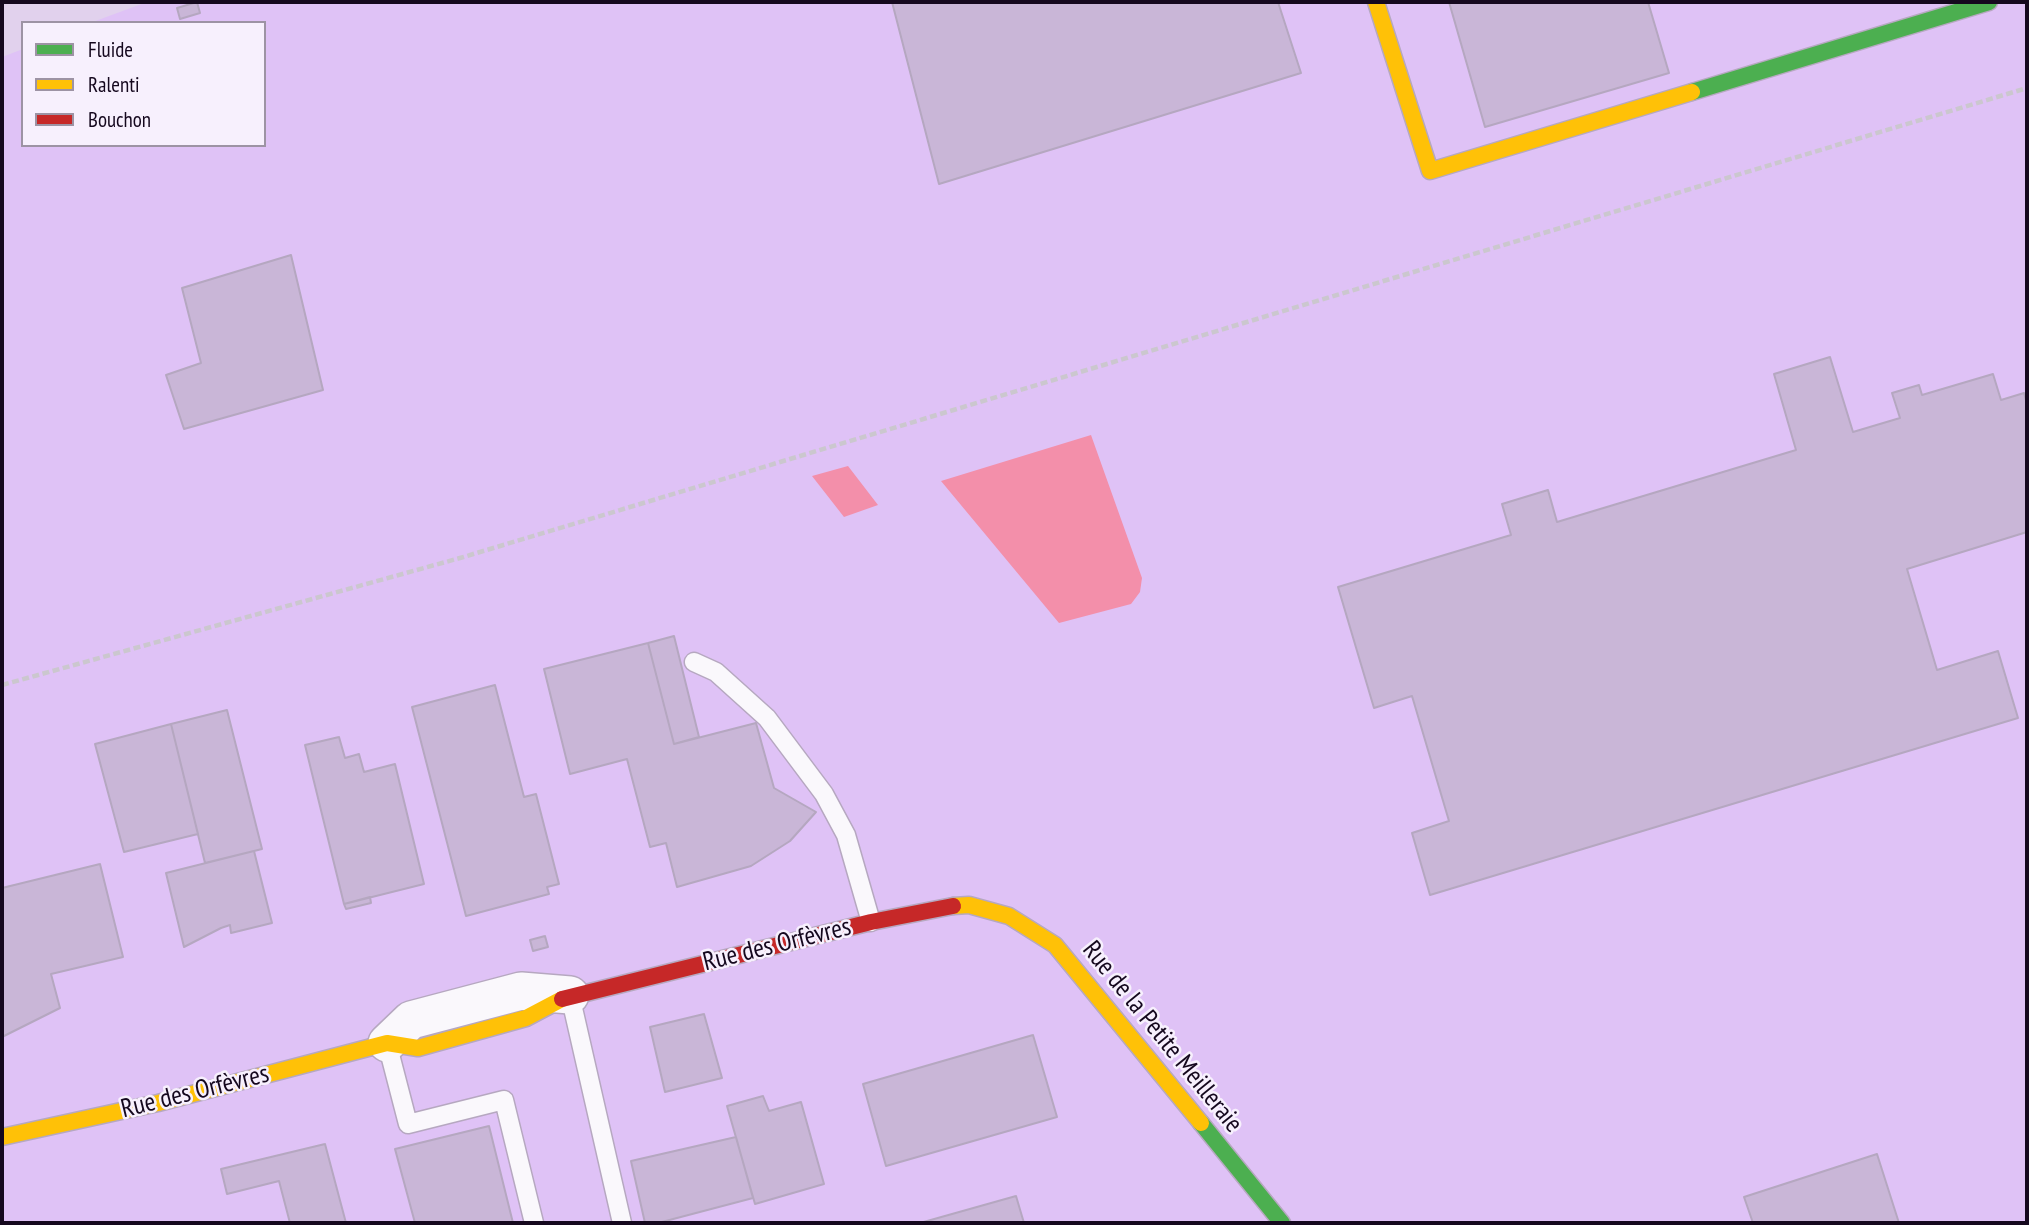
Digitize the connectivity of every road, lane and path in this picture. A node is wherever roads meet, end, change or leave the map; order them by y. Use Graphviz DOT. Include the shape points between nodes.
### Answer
graph roads {
  1 [pos="1376,2"];
  2 [pos="1989,2"];
  3 [pos="2027,88"];
  4 [pos="694,662"];
  5 [pos="2,685"];
  6 [pos="985,908"];
  7 [pos="872,922"];
  8 [pos="570,995"];
  9 [pos="387,1043"];
  10 [pos="2,1137"];
  11 [pos="534,1223"];
  12 [pos="622,1223"];
  13 [pos="1282,1223"];
  1 -- 2 [label="street" via="1430,171"];
  3 -- 5 [label="path" via="460,558"];
  4 -- 7 [label="lane" via="716,672 767,718 824,794 846,835"];
  6 -- 7 [label="street, Rue des Orfèvres" via="946,906"];
  6 -- 13 [label="street, Rue de la Petite Meilleraie" via="1031,927 1055,945"];
  7 -- 8 [label="street, Rue des Orfèvres"];
  8 -- 9 [label="street, Rue des Orfèvres" via="521,991 411,1020"];
  8 -- 12 [label="lane"];
  9 -- 10 [label="street, Rue des Orfèvres" via="158,1103"];
  9 -- 11 [label="lane" via="408,1124 504,1100"];
}
